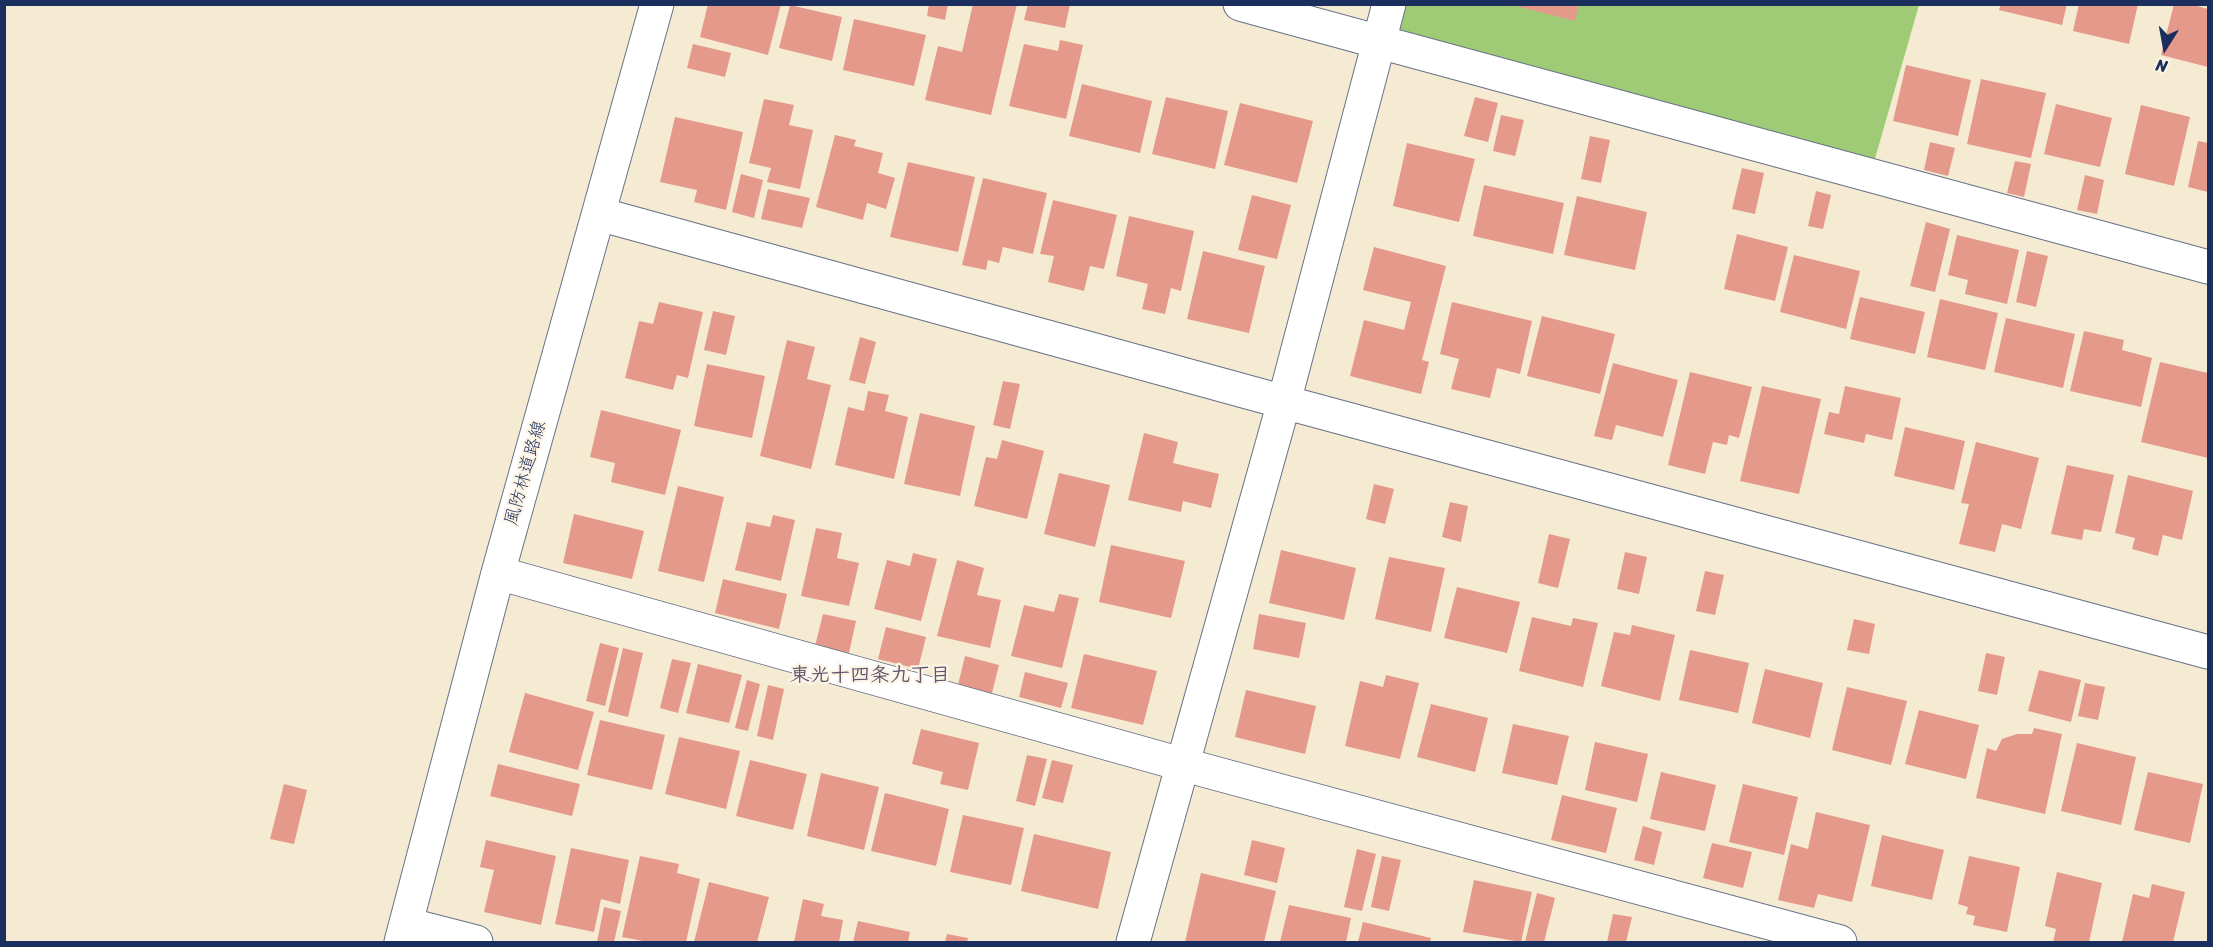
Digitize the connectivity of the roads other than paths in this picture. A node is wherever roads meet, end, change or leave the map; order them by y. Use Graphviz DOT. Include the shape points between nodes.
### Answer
graph roads {
  1 [pos="657,4"];
  2 [pos="1240,4"];
  3 [pos="1389,4"];
  4 [pos="1379,42"];
  5 [pos="599,214"];
  6 [pos="2208,267"];
  7 [pos="1284,402"];
  8 [pos="498,573"];
  9 [pos="2208,652"];
  10 [pos="1181,764"];
  11 [pos="404,933"];
  12 [pos="476,942"];
  13 [pos="1133,942"];
  14 [pos="1840,942"];
  1 -- 5 [label="street, 風防林道路線"];
  2 -- 4 [label="street"];
  3 -- 4 [label="street"];
  4 -- 6 [label="street"];
  4 -- 7 [label="street"];
  5 -- 7 [label="street"];
  5 -- 8 [label="street, 風防林道路線"];
  7 -- 9 [label="street"];
  7 -- 10 [label="street"];
  8 -- 10 [label="street"];
  8 -- 11 [label="street, 風防林道路線"];
  10 -- 13 [label="street"];
  10 -- 14 [label="street"];
  11 -- 12 [label="street"];
}
